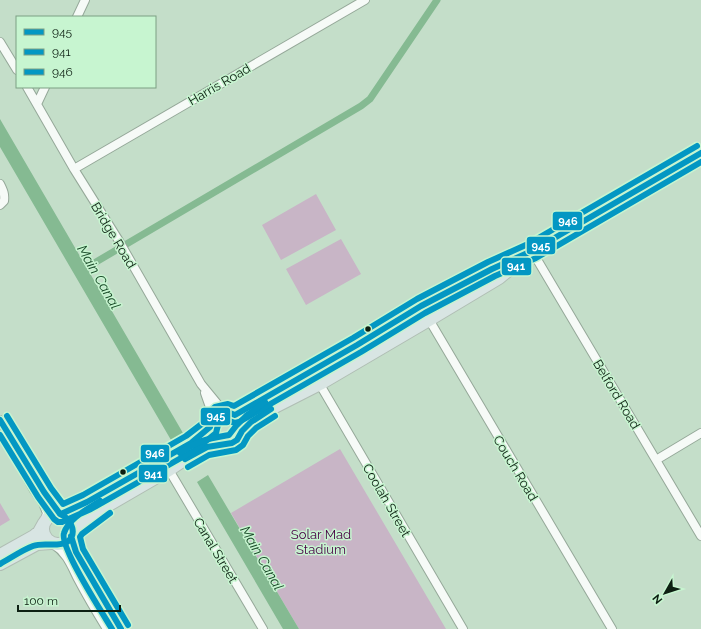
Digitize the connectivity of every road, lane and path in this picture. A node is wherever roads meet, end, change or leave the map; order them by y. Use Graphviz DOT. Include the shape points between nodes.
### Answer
graph roads {
  1 [pos="85,0"];
  2 [pos="365,0"];
  3 [pos="77,16"];
  4 [pos="0,42"];
  5 [pos="16,68"];
  6 [pos="28,88"];
  7 [pos="45,88"];
  8 [pos="37,104"];
  9 [pos="701,153"];
  10 [pos="74,169"];
  11 [pos="0,184"];
  12 [pos="0,205"];
  13 [pos="532,251"];
  14 [pos="421,306"];
  15 [pos="429,320"];
  16 [pos="312,371"];
  17 [pos="201,384"];
  18 [pos="320,384"];
  19 [pos="230,414"];
  20 [pos="0,420"];
  21 [pos="210,424"];
  22 [pos="0,430"];
  23 [pos="242,431"];
  24 [pos="701,433"];
  25 [pos="221,444"];
  26 [pos="194,448"];
  27 [pos="179,457"];
  28 [pos="656,460"];
  29 [pos="169,470"];
  30 [pos="60,514"];
  31 [pos="44,521"];
  32 [pos="72,534"];
  33 [pos="701,536"];
  34 [pos="52,544"];
  35 [pos="0,556"];
  36 [pos="0,564"];
  37 [pos="107,629"];
  38 [pos="121,629"];
  39 [pos="263,629"];
  40 [pos="463,629"];
  41 [pos="612,629"];
  1 -- 3 [label="street"];
  2 -- 10 [label="street, Harris Road"];
  4 -- 5 [label="street"];
  6 -- 8 [label="street, Bridge Road"];
  7 -- 8 [label="street"];
  8 -- 10 [label="street, Bridge Road"];
  9 -- 13 [label="main road"];
  10 -- 17 [label="street, Bridge Road" via="119,241"];
  11 -- 12 [label="street" via="4,201"];
  13 -- 14 [label="main road"];
  13 -- 15 [label="main road" via="499,278"];
  13 -- 28 [label="street, Belford Road"];
  14 -- 15 [label="street, Couch Road"];
  14 -- 16 [label="main road"];
  15 -- 18 [label="main road"];
  15 -- 41 [label="street, Couch Road"];
  16 -- 18 [label="street, Coolah Street"];
  16 -- 19 [label="main road"];
  17 -- 19 [label="street, Bridge Road"];
  17 -- 21 [label="street, Bridge Road" via="212,413"];
  18 -- 23 [label="main road" via="265,412"];
  18 -- 40 [label="street, Coolah Street"];
  19 -- 21 [label="main road" via="214,417"];
  19 -- 23 [label="main road" via="241,422"];
  20 -- 30 [label="street"];
  21 -- 25 [label="main road" via="211,436"];
  21 -- 26 [label="main road"];
  22 -- 31 [label="street" via="48,512"];
  23 -- 25 [label="main road" via="232,443"];
  24 -- 28 [label="street"];
  25 -- 26 [label="main road"];
  26 -- 27 [label="main road"];
  27 -- 29 [label="main road"];
  27 -- 30 [label="main road"];
  28 -- 33 [label="street, Belford Road"];
  29 -- 32 [label="main road" via="107,506"];
  29 -- 39 [label="street, Canal Street"];
  30 -- 31 [label="main road" via="53,514"];
  30 -- 32 [label="main road" via="70,520"];
  31 -- 34 [label="main road" via="44,536"];
  31 -- 35 [label="main road" via="34,536"];
  32 -- 34 [label="main road" via="64,543"];
  32 -- 38 [label="street" via="76,552"];
  34 -- 36 [label="main road" via="37,544"];
  34 -- 37 [label="street" via="61,549 70,561"];
}
